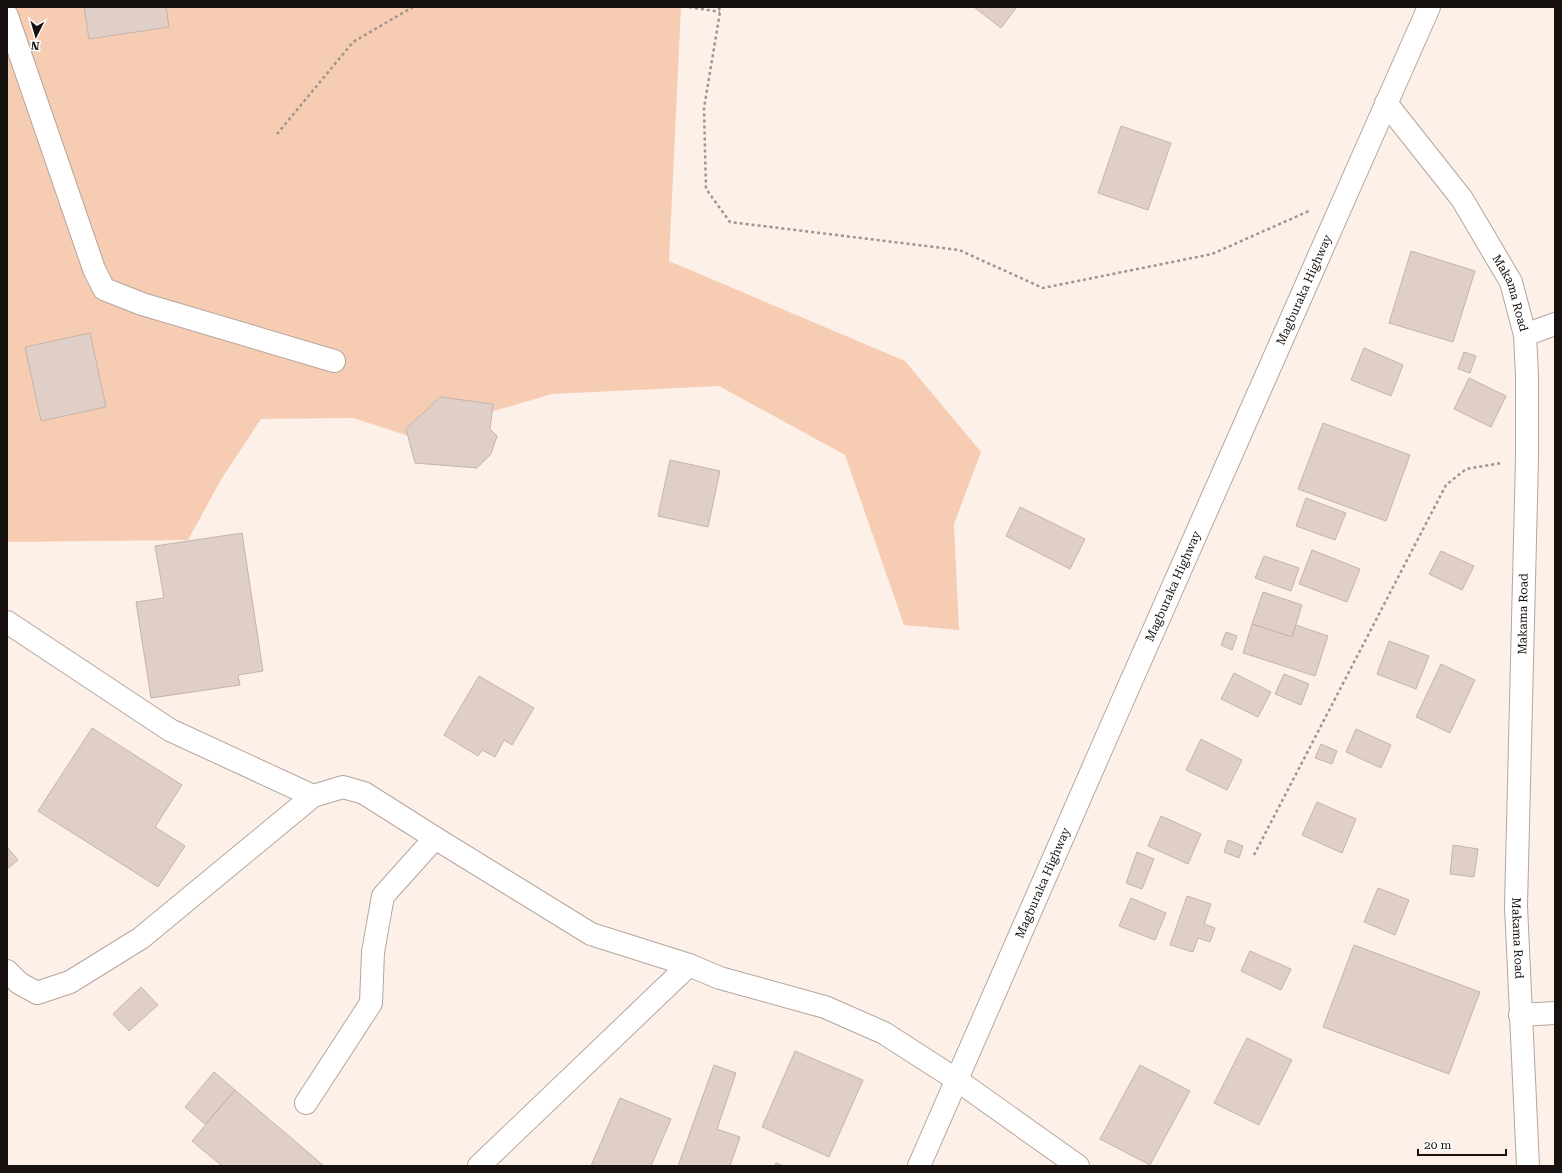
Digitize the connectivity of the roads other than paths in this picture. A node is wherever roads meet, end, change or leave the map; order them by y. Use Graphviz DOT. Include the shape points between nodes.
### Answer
graph roads {
  1 [pos="1429,7"];
  2 [pos="7,16"];
  3 [pos="1386,103"];
  4 [pos="1555,324"];
  5 [pos="1525,335"];
  6 [pos="334,361"];
  7 [pos="7,622"];
  8 [pos="313,796"];
  9 [pos="435,838"];
  10 [pos="689,965"];
  11 [pos="7,971"];
  12 [pos="1555,1013"];
  13 [pos="1520,1015"];
  14 [pos="957,1080"];
  15 [pos="306,1103"];
  16 [pos="479,1166"];
  17 [pos="919,1166"];
  18 [pos="1078,1166"];
  19 [pos="1528,1166"];
  1 -- 3 [label="street, Magburaka Highway"];
  2 -- 6 [label="street" via="94,268 104,289 142,304"];
  3 -- 5 [label="street, Makama Road" via="1462,199 1510,282"];
  3 -- 14 [label="street, Magburaka Highway"];
  4 -- 5 [label="street"];
  5 -- 13 [label="street, Makama Road" via="1527,458 1516,906"];
  7 -- 8 [label="street" via="170,730"];
  8 -- 9 [label="street" via="343,787 364,792"];
  8 -- 11 [label="street" via="141,938 70,982 37,992 18,983"];
  9 -- 10 [label="street" via="591,934"];
  9 -- 15 [label="street" via="383,896 373,952 371,1003"];
  10 -- 14 [label="street" via="720,978 825,1007 884,1033"];
  10 -- 16 [label="street"];
  12 -- 13 [label="street"];
  13 -- 19 [label="street, Makama Road"];
  14 -- 17 [label="street, Magburaka Highway"];
  14 -- 18 [label="street"];
}
